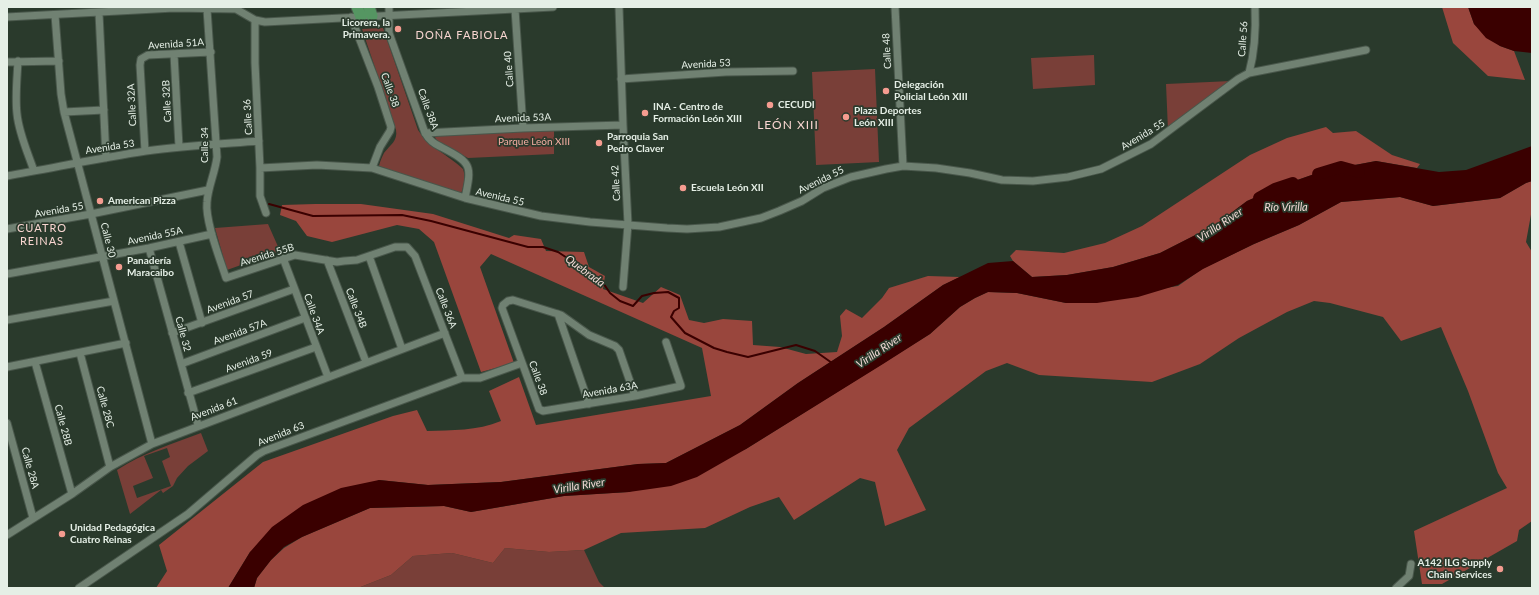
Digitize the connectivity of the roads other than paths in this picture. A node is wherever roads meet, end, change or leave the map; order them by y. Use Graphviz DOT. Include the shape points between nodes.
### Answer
graph roads {
  1 [pos="389,7"];
  2 [pos="553,7"];
  3 [pos="619,7"];
  4 [pos="895,7"];
  5 [pos="1255,7"];
  6 [pos="236,8"];
  7 [pos="112,9"];
  8 [pos="207,9"];
  9 [pos="515,9"];
  10 [pos="371,12"];
  11 [pos="99,13"];
  12 [pos="356,14"];
  13 [pos="55,15"];
  14 [pos="388,15"];
  15 [pos="7,17"];
  16 [pos="255,20"];
  17 [pos="1366,50"];
  18 [pos="211,52"];
  19 [pos="174,54"];
  20 [pos="143,58"];
  21 [pos="18,61"];
  22 [pos="59,61"];
  23 [pos="7,62"];
  24 [pos="793,70"];
  25 [pos="1249,73"];
  26 [pos="621,79"];
  27 [pos="104,110"];
  28 [pos="64,112"];
  29 [pos="623,125"];
  30 [pos="524,128"];
  31 [pos="425,133"];
  32 [pos="259,141"];
  33 [pos="216,144"];
  34 [pos="179,147"];
  35 [pos="145,152"];
  36 [pos="106,158"];
  37 [pos="77,162"];
  38 [pos="903,166"];
  39 [pos="260,168"];
  40 [pos="372,168"];
  41 [pos="34,171"];
  42 [pos="7,176"];
  43 [pos="208,190"];
  44 [pos="465,198"];
  45 [pos="266,213"];
  46 [pos="91,214"];
  47 [pos="628,224"];
  48 [pos="7,229"];
  49 [pos="212,234"];
  50 [pos="179,242"];
  51 [pos="407,247"];
  52 [pos="149,248"];
  53 [pos="369,256"];
  54 [pos="102,257"];
  55 [pos="283,258"];
  56 [pos="327,260"];
  57 [pos="7,274"];
  58 [pos="227,278"];
  59 [pos="623,287"];
  60 [pos="294,289"];
  61 [pos="114,301"];
  62 [pos="558,314"];
  63 [pos="305,318"];
  64 [pos="7,320"];
  65 [pos="202,324"];
  66 [pos="172,333"];
  67 [pos="445,333"];
  68 [pos="666,342"];
  69 [pos="126,343"];
  70 [pos="316,347"];
  71 [pos="402,349"];
  72 [pos="80,353"];
  73 [pos="36,362"];
  74 [pos="366,362"];
  75 [pos="522,363"];
  76 [pos="181,364"];
  77 [pos="7,367"];
  78 [pos="328,377"];
  79 [pos="462,378"];
  80 [pos="188,394"];
  81 [pos="635,396"];
  82 [pos="589,404"];
  83 [pos="542,411"];
  84 [pos="7,423"];
  85 [pos="198,426"];
  86 [pos="152,444"];
  87 [pos="110,467"];
  88 [pos="72,494"];
  89 [pos="33,518"];
  90 [pos="7,535"];
  91 [pos="1412,564"];
  92 [pos="79,588"];
  93 [pos="1396,588"];
  1 -- 14 [label="street, Calle 38A"];
  2 -- 9 [label="street"];
  3 -- 26 [label="street, Calle 42"];
  4 -- 38 [label="street, Calle 48"];
  5 -- 25 [label="street, Calle 56" via="1256,34"];
  6 -- 8 [label="street"];
  6 -- 16 [label="street"];
  7 -- 8 [label="street"];
  7 -- 11 [label="street"];
  8 -- 18 [label="street, Calle 34"];
  9 -- 14 [label="street"];
  9 -- 30 [label="street, Calle 40"];
  10 -- 12 [label="street"];
  10 -- 14 [label="street"];
  11 -- 13 [label="street"];
  11 -- 27 [label="street"];
  12 -- 16 [label="street" via="265,22"];
  12 -- 40 [label="street, Calle 38" via="392,127 380,147"];
  13 -- 15 [label="street"];
  13 -- 22 [label="street, Calle 30"];
  14 -- 31 [label="street, Calle 38A" via="389,33"];
  16 -- 32 [label="street, Calle 36"];
  17 -- 25 [label="street, Avenida 55"];
  18 -- 19 [label="street, Avenida 51A"];
  18 -- 33 [label="street, Calle 34"];
  19 -- 20 [label="street, Avenida 51A" via="148,55"];
  19 -- 34 [label="street, Calle 32B"];
  20 -- 35 [label="street, Calle 32A" via="140,65"];
  21 -- 22 [label="street"];
  21 -- 23 [label="street"];
  21 -- 41 [label="street" via="17,115"];
  22 -- 28 [label="street, Calle 30"];
  24 -- 26 [label="street, Avenida 53"];
  25 -- 38 [label="street, Avenida 55" via="1151,144 1101,169 1068,177 1034,181 1002,180 936,168"];
  26 -- 29 [label="street, Calle 42"];
  27 -- 28 [label="street"];
  27 -- 36 [label="street"];
  28 -- 37 [label="street, Calle 30"];
  29 -- 30 [label="street, Avenida 53A"];
  29 -- 47 [label="street, Calle 42"];
  30 -- 31 [label="street, Avenida 53A"];
  31 -- 44 [label="street, Calle 38A" via="429,140 465,161 469,168 469,178"];
  32 -- 33 [label="street, Avenida 53"];
  32 -- 39 [label="street, Calle 36"];
  33 -- 34 [label="street, Avenida 53"];
  33 -- 43 [label="street, Calle 34" via="216,165"];
  34 -- 35 [label="street, Avenida 53"];
  35 -- 36 [label="street, Avenida 53"];
  36 -- 37 [label="street, Avenida 53"];
  37 -- 41 [label="street, Avenida 53"];
  37 -- 46 [label="street, Calle 30"];
  38 -- 47 [label="street, Avenida 55" via="851,177 823,188 779,211 735,224 687,229"];
  39 -- 40 [label="street, Avenida 55" via="317,165"];
  39 -- 45 [label="street, Calle 36" via="260,196"];
  40 -- 44 [label="street, Avenida 55"];
  41 -- 42 [label="street, Avenida 53"];
  43 -- 46 [label="street, Avenida 55"];
  43 -- 49 [label="street, Calle 34" via="207,209"];
  44 -- 47 [label="street, Avenida 55" via="541,216"];
  46 -- 48 [label="street, Avenida 55"];
  46 -- 54 [label="street, Calle 30"];
  47 -- 59 [label="street, Calle 42"];
  49 -- 50 [label="street, Avenida 55A"];
  49 -- 58 [label="street, Calle 34"];
  50 -- 52 [label="street, Avenida 55A"];
  50 -- 65 [label="street"];
  51 -- 53 [label="street, Avenida 55B" via="395,246"];
  51 -- 67 [label="street, Calle 36A" via="415,256"];
  52 -- 54 [label="street, Avenida 55A"];
  52 -- 66 [label="street, Calle 32"];
  53 -- 56 [label="street, Avenida 55B" via="350,261"];
  53 -- 71 [label="street"];
  54 -- 57 [label="street, Avenida 55A"];
  54 -- 61 [label="street, Calle 30"];
  55 -- 56 [label="street, Avenida 55B" via="301,254"];
  55 -- 58 [label="street, Avenida 55B"];
  55 -- 60 [label="street, Calle 34A"];
  56 -- 74 [label="street, Calle 34B"];
  60 -- 63 [label="street, Calle 34A"];
  60 -- 65 [label="street, Avenida 57"];
  61 -- 64 [label="street"];
  61 -- 69 [label="street, Calle 30"];
  62 -- 75 [label="street, Calle 38" via="513,300 502,305"];
  62 -- 81 [label="street" via="589,335 619,350"];
  62 -- 82 [label="street"];
  63 -- 70 [label="street, Calle 34A"];
  63 -- 76 [label="street, Avenida 57A"];
  65 -- 66 [label="street, Avenida 57"];
  66 -- 76 [label="street, Calle 32"];
  67 -- 71 [label="street, Avenida 61"];
  67 -- 79 [label="street, Calle 36A"];
  68 -- 81 [label="street, Avenida 63A" via="681,387"];
  69 -- 72 [label="street"];
  69 -- 86 [label="street, Calle 30"];
  70 -- 78 [label="street, Calle 34A"];
  70 -- 80 [label="street, Avenida 59"];
  71 -- 74 [label="street, Avenida 61"];
  72 -- 73 [label="street"];
  72 -- 87 [label="street, Calle 28C"];
  73 -- 77 [label="street"];
  73 -- 88 [label="street, Calle 28B"];
  74 -- 78 [label="street, Avenida 61"];
  75 -- 79 [label="street, Avenida 63" via="480,378"];
  75 -- 83 [label="street, Calle 38"];
  76 -- 80 [label="street, Calle 32"];
  78 -- 85 [label="street, Avenida 61"];
  79 -- 92 [label="street, Avenida 63" via="264,451 188,514"];
  80 -- 85 [label="street, Calle 32"];
  81 -- 82 [label="street, Avenida 63A"];
  82 -- 83 [label="street, Avenida 63A"];
  84 -- 89 [label="street, Calle 28A"];
  85 -- 86 [label="street, Avenida 61"];
  86 -- 87 [label="street, Avenida 61"];
  87 -- 88 [label="street, Avenida 61"];
  88 -- 89 [label="street, Avenida 61"];
  89 -- 90 [label="street, Avenida 61"];
  91 -- 93 [label="street" via="1409,576"];
}
